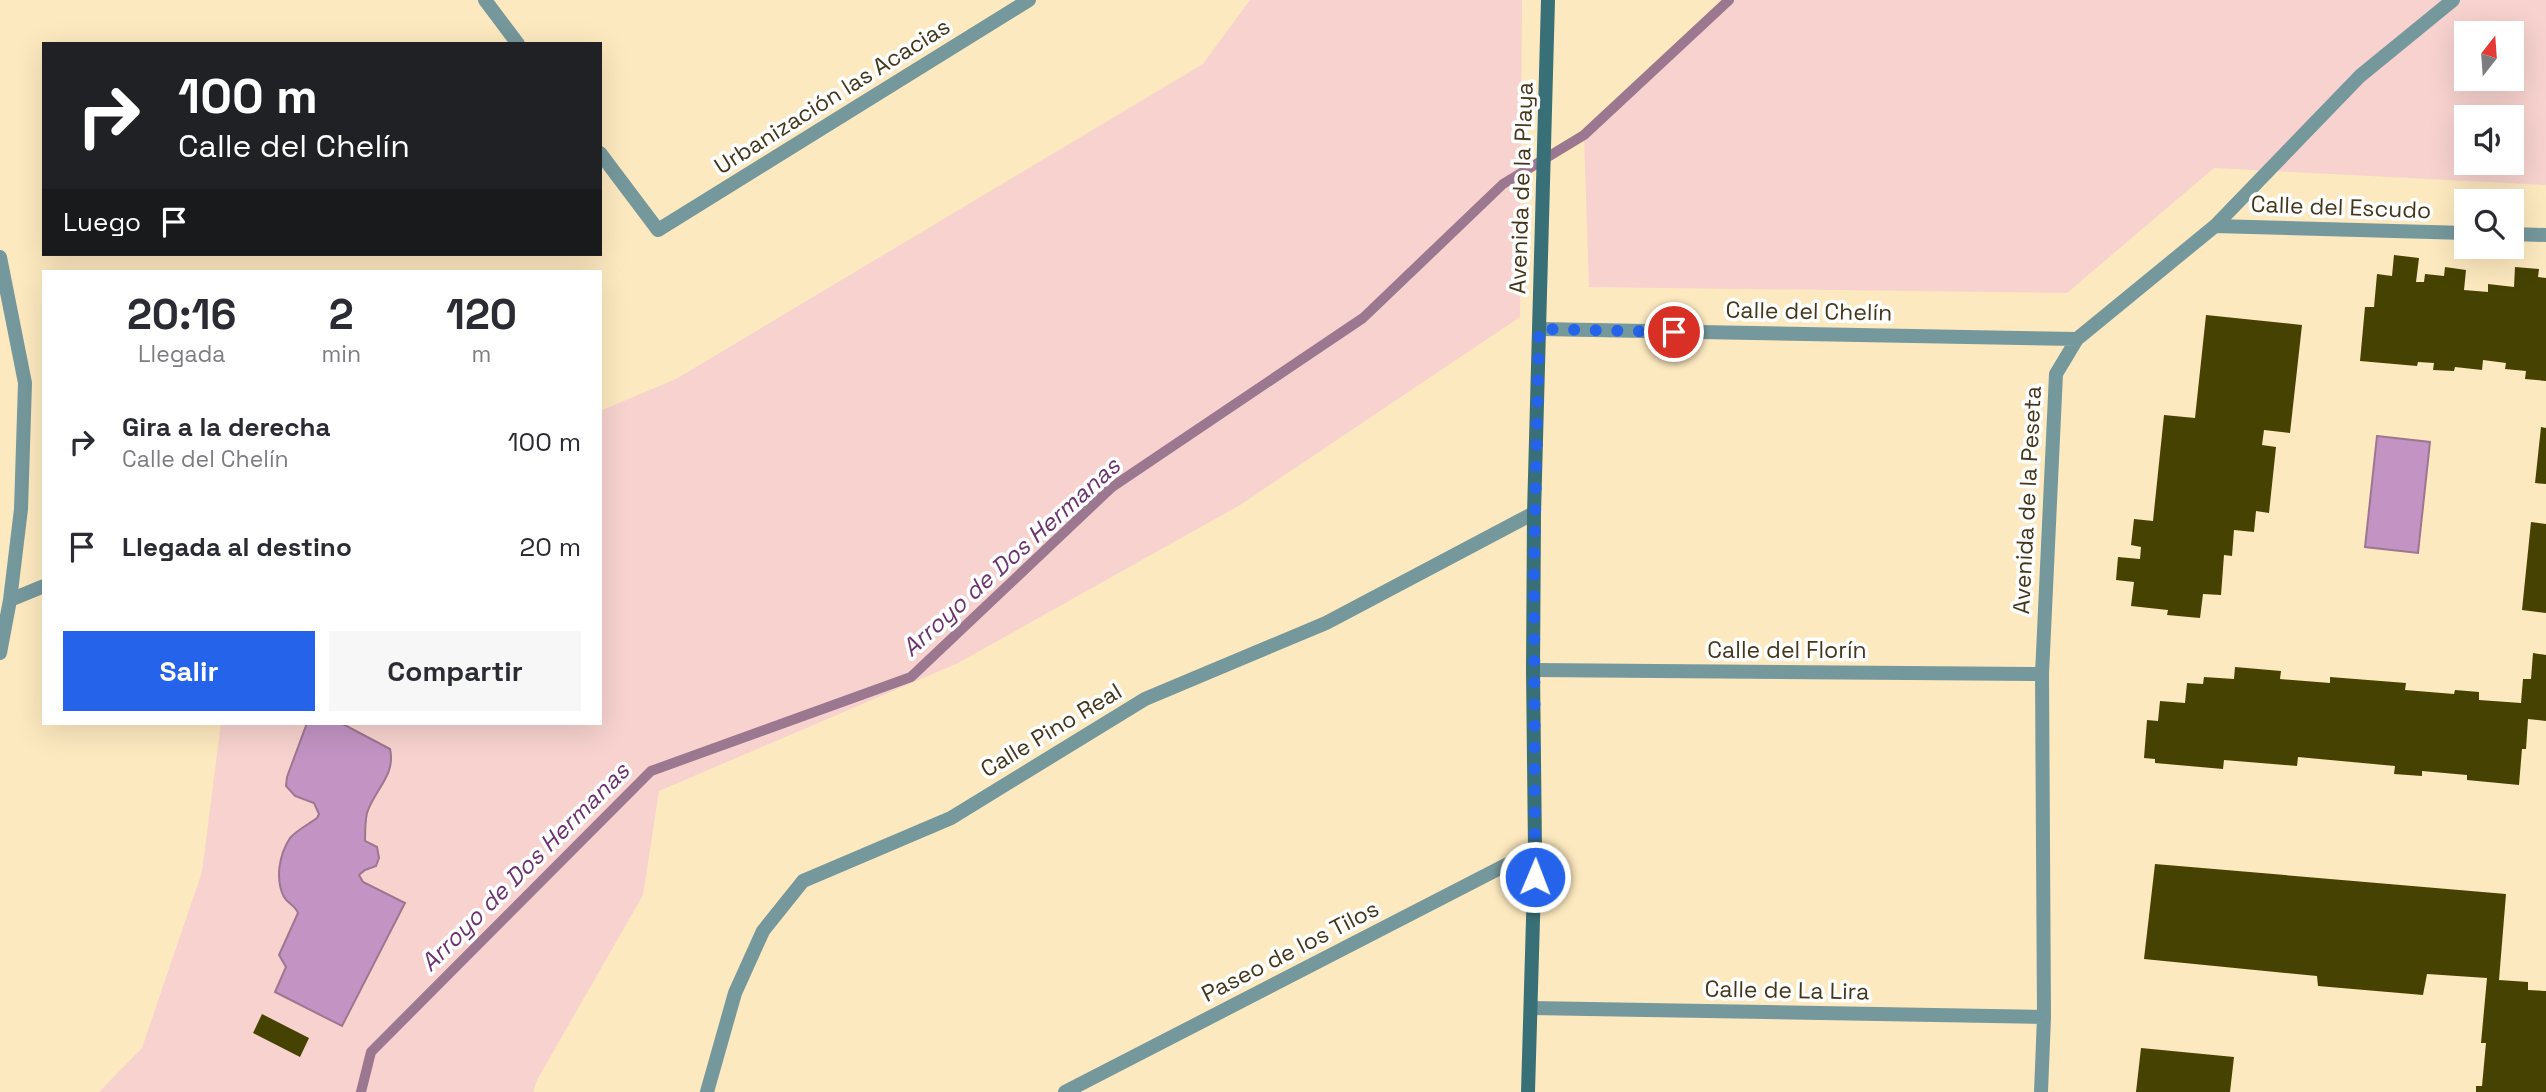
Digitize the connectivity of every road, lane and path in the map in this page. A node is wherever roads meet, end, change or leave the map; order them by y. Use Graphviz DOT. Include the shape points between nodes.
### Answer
graph roads {
  1 [pos="485,0"];
  2 [pos="1029,0"];
  3 [pos="1548,0"];
  4 [pos="2453,0"];
  5 [pos="516,42"];
  6 [pos="602,156"];
  7 [pos="2215,226"];
  8 [pos="2454,233"];
  9 [pos="2524,234"];
  10 [pos="2546,235"];
  11 [pos="0,257"];
  12 [pos="1539,329"];
  13 [pos="2077,339"];
  14 [pos="1534,513"];
  15 [pos="42,587"];
  16 [pos="10,600"];
  17 [pos="0,653"];
  18 [pos="1533,670"];
  19 [pos="2042,674"];
  20 [pos="1535,850"];
  21 [pos="1531,1008"];
  22 [pos="2043,1017"];
  23 [pos="707,1092"];
  24 [pos="1065,1092"];
  25 [pos="1528,1092"];
  26 [pos="2041,1092"];
  1 -- 5 [label="street"];
  2 -- 6 [label="street, Urbanización las Acacias" via="658,230"];
  3 -- 12 [label="street, Avenida de la Playa"];
  4 -- 7 [label="street, Avenida de la Peseta" via="2360,76"];
  7 -- 8 [label="street, Calle del Escudo"];
  7 -- 13 [label="street, Avenida de la Peseta"];
  9 -- 10 [label="street"];
  11 -- 16 [label="street" via="25,383 21,509"];
  12 -- 13 [label="street, Calle del Chelín"];
  12 -- 14 [label="street, Avenida de la Playa"];
  13 -- 19 [label="street, Avenida de la Peseta" via="2056,374"];
  14 -- 18 [label="street, Avenida de la Playa"];
  14 -- 23 [label="street, Calle Pino Real" via="1326,623 1145,699 951,818 803,881 762,931 735,993"];
  15 -- 16 [label="street"];
  16 -- 17 [label="street"];
  18 -- 19 [label="street, Calle del Florín"];
  18 -- 20 [label="street, Avenida de la Playa"];
  19 -- 22 [label="street, Avenida de la Peseta"];
  20 -- 21 [label="street, Avenida de la Playa"];
  20 -- 24 [label="street, Paseo de los Tilos"];
  21 -- 22 [label="street, Calle de La Lira"];
  21 -- 25 [label="street, Avenida de la Playa"];
  22 -- 26 [label="street, Avenida de la Peseta"];
}
